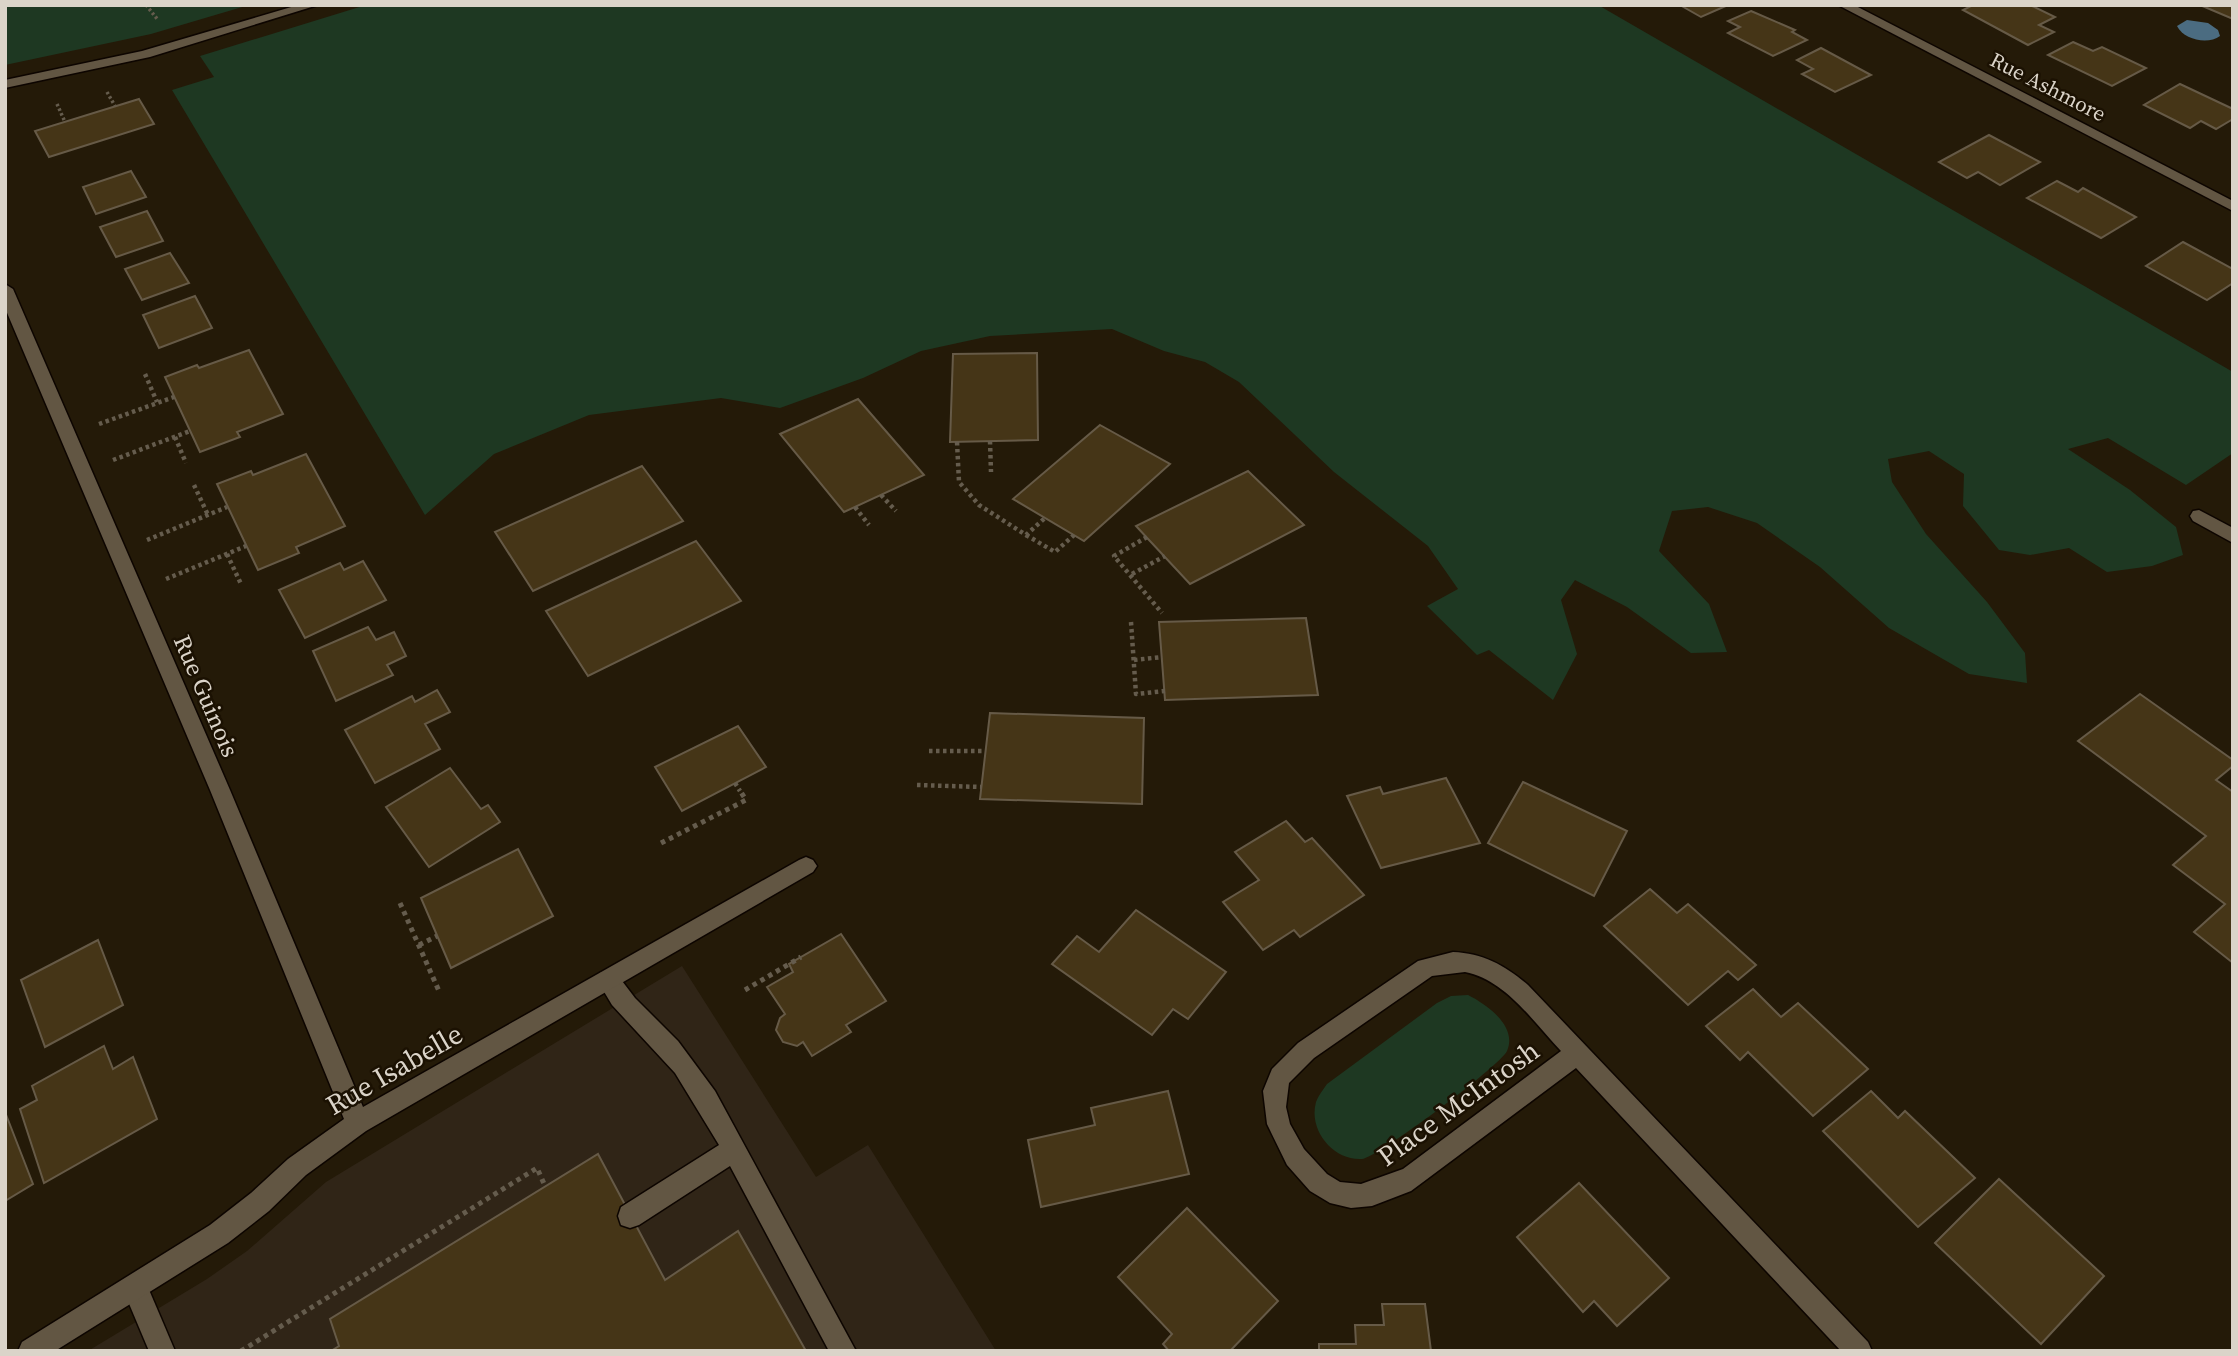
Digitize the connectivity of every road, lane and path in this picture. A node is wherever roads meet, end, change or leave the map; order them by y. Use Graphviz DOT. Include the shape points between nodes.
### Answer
graph roads {
  1 [pos="312,5"];
  2 [pos="1844,5"];
  3 [pos="5,84"];
  4 [pos="2233,207"];
  5 [pos="5,289"];
  6 [pos="145,374"];
  7 [pos="174,397"];
  8 [pos="157,402"];
  9 [pos="190,431"];
  10 [pos="67,435"];
  11 [pos="175,437"];
  12 [pos="990,441"];
  13 [pos="957,442"];
  14 [pos="187,463"];
  15 [pos="83,471"];
  16 [pos="991,472"];
  17 [pos="194,485"];
  18 [pos="881,495"];
  19 [pos="227,507"];
  20 [pos="855,507"];
  21 [pos="896,512"];
  22 [pos="208,515"];
  23 [pos="2199,516"];
  24 [pos="1045,518"];
  25 [pos="869,525"];
  26 [pos="1026,535"];
  27 [pos="1074,535"];
  28 [pos="1147,537"];
  29 [pos="2233,537"];
  30 [pos="246,546"];
  31 [pos="117,552"];
  32 [pos="227,554"];
  33 [pos="1165,556"];
  34 [pos="1132,574"];
  35 [pos="241,584"];
  36 [pos="134,592"];
  37 [pos="1162,613"];
  38 [pos="1131,622"];
  39 [pos="1162,657"];
  40 [pos="1134,660"];
  41 [pos="1165,691"];
  42 [pos="929,751"];
  43 [pos="985,751"];
  44 [pos="735,783"];
  45 [pos="917,785"];
  46 [pos="981,787"];
  47 [pos="661,843"];
  48 [pos="806,866"];
  49 [pos="400,903"];
  50 [pos="437,936"];
  51 [pos="419,946"];
  52 [pos="801,957"];
  53 [pos="608,980"];
  54 [pos="744,990"];
  55 [pos="439,991"];
  56 [pos="1577,1053"];
  57 [pos="358,1123"];
  58 [pos="733,1150"];
  59 [pos="545,1186"];
  60 [pos="630,1216"];
  61 [pos="135,1287"];
  62 [pos="32,1351"];
  63 [pos="162,1351"];
  64 [pos="241,1351"];
  65 [pos="843,1351"];
  66 [pos="1859,1351"];
  1 -- 3 [label="street" via="145,54"];
  2 -- 4 [label="street, Rue Ashmore"];
  5 -- 10 [label="street, Rue Guinois"];
  6 -- 8 [label="path"];
  7 -- 8 [label="path"];
  8 -- 10 [label="path"];
  9 -- 11 [label="path"];
  10 -- 15 [label="street, Rue Guinois"];
  11 -- 14 [label="path"];
  11 -- 15 [label="path"];
  12 -- 16 [label="path"];
  13 -- 26 [label="path" via="959,482 979,505"];
  15 -- 31 [label="street, Rue Guinois"];
  17 -- 22 [label="path"];
  18 -- 21 [label="path"];
  19 -- 22 [label="path"];
  20 -- 25 [label="path"];
  22 -- 31 [label="path"];
  23 -- 29 [label="street"];
  24 -- 26 [label="path"];
  26 -- 27 [label="path" via="1055,552"];
  28 -- 34 [label="path" via="1114,556"];
  30 -- 32 [label="path"];
  31 -- 36 [label="street, Rue Guinois"];
  32 -- 35 [label="path"];
  32 -- 36 [label="path"];
  33 -- 34 [label="path"];
  34 -- 37 [label="path"];
  36 -- 57 [label="street, Rue Guinois"];
  38 -- 40 [label="path"];
  39 -- 40 [label="path"];
  40 -- 41 [label="path" via="1136,694"];
  42 -- 43 [label="path"];
  44 -- 47 [label="path" via="746,800"];
  45 -- 46 [label="path"];
  48 -- 53 [label="street, Rue Isabelle"];
  49 -- 51 [label="path"];
  50 -- 51 [label="path"];
  51 -- 55 [label="path"];
  52 -- 54 [label="path"];
  53 -- 57 [label="street, Rue Isabelle"];
  53 -- 58 [label="street" via="633,1015 689,1072"];
  56 -- 56 [label="street, Place McIntosh" via="1412,1178 1358,1197 1331,1191 1308,1174 1283,1136 1274,1104 1279,1078 1298,1057 1426,968 1448,961 1498,973"];
  56 -- 66 [label="street, Place McIntosh"];
  57 -- 61 [label="street, Rue Isabelle" via="297,1167 219,1234"];
  58 -- 60 [label="street"];
  58 -- 65 [label="street"];
  59 -- 64 [label="path" via="537,1168"];
  61 -- 62 [label="street, Rue Isabelle"];
  61 -- 63 [label="street"];
}
